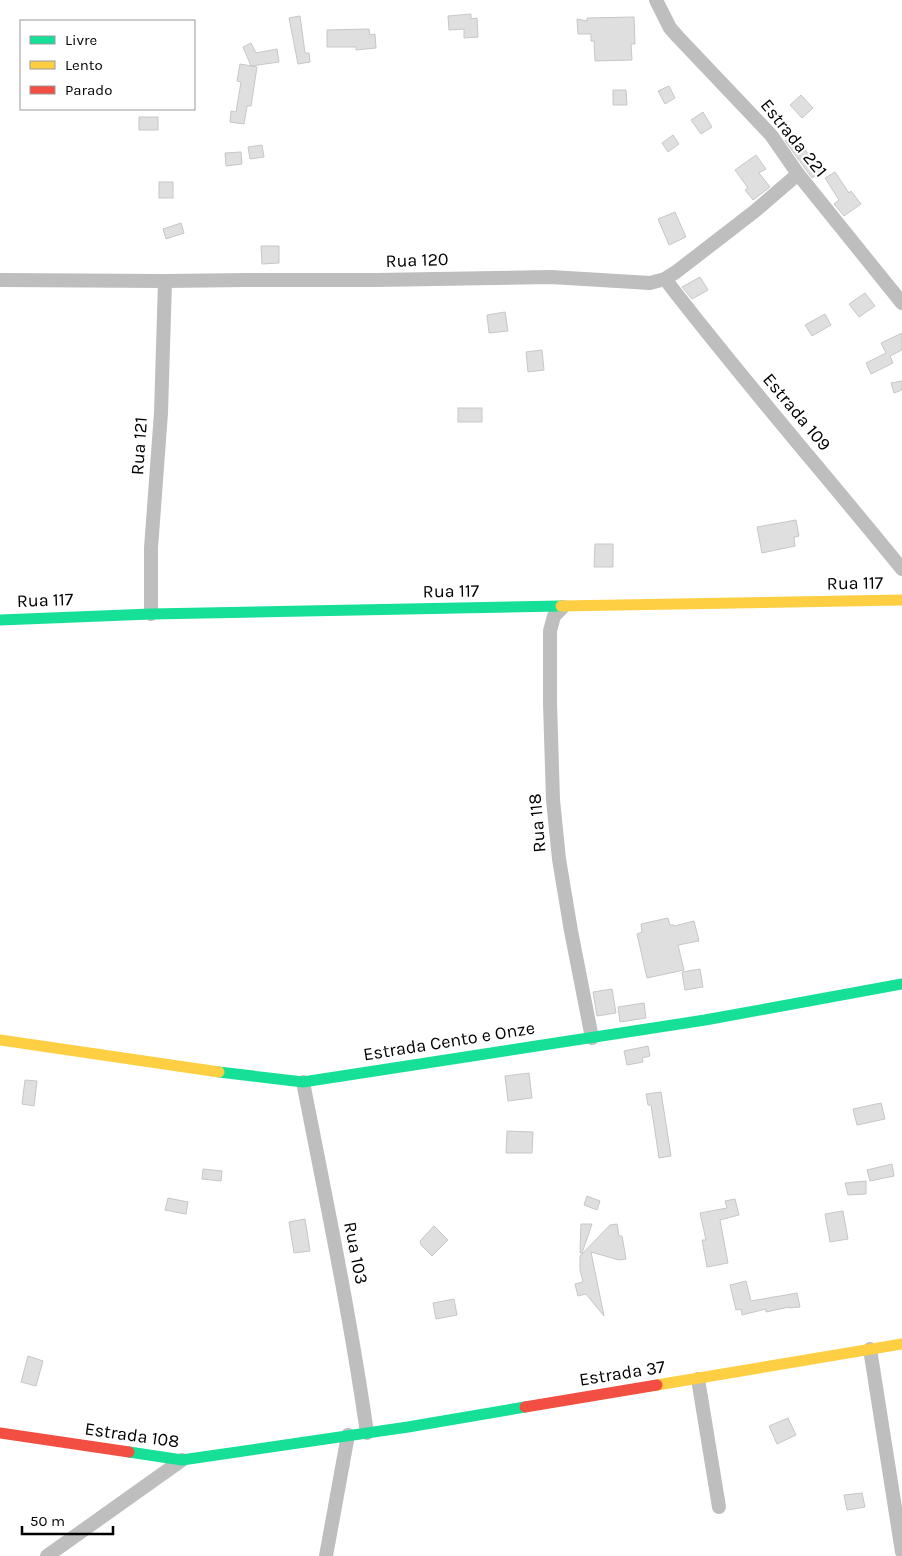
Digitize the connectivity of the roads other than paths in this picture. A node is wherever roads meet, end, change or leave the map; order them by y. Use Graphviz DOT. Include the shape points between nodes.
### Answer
graph roads {
  1 [pos="656,0"];
  2 [pos="798,174"];
  3 [pos="665,279"];
  4 [pos="0,280"];
  5 [pos="165,281"];
  6 [pos="902,303"];
  7 [pos="902,569"];
  8 [pos="902,600"];
  9 [pos="563,607"];
  10 [pos="151,614"];
  11 [pos="0,620"];
  12 [pos="902,984"];
  13 [pos="592,1038"];
  14 [pos="0,1040"];
  15 [pos="303,1082"];
  16 [pos="902,1344"];
  17 [pos="870,1349"];
  18 [pos="698,1379"];
  19 [pos="0,1433"];
  20 [pos="367,1433"];
  21 [pos="348,1435"];
  22 [pos="182,1460"];
  23 [pos="719,1507"];
  24 [pos="902,1552"];
  25 [pos="48,1556"];
  26 [pos="326,1556"];
  1 -- 2 [label="street, Estrada 221" via="670,28 771,135"];
  2 -- 3 [label="street, Rua 120"];
  2 -- 6 [label="street, Estrada 221"];
  3 -- 5 [label="street, Rua 120" via="650,283 551,276"];
  3 -- 7 [label="street, Estrada 109" via="717,347"];
  4 -- 5 [label="street, Rua 120"];
  5 -- 10 [label="street, Rua 121" via="161,413 151,548"];
  8 -- 9 [label="street, Rua 117"];
  9 -- 10 [label="street, Rua 117"];
  9 -- 13 [label="street, Rua 118" via="554,616 550,631 553,800 566,902"];
  10 -- 11 [label="street, Rua 117"];
  12 -- 13 [label="street, Estrada Cento e Onze"];
  13 -- 15 [label="street, Estrada Cento e Onze"];
  14 -- 15 [label="street, Estrada Cento e Onze" via="238,1076"];
  15 -- 20 [label="street, Rua 103" via="346,1301"];
  16 -- 17 [label="street, Estrada 37"];
  17 -- 18 [label="street, Estrada 37"];
  17 -- 24 [label="street"];
  18 -- 20 [label="street, Estrada 37"];
  18 -- 23 [label="street"];
  19 -- 22 [label="street, Estrada 108"];
  20 -- 21 [label="street, Estrada 37"];
  21 -- 22 [label="street, Estrada 108"];
  21 -- 26 [label="street"];
  22 -- 25 [label="street"];
}
